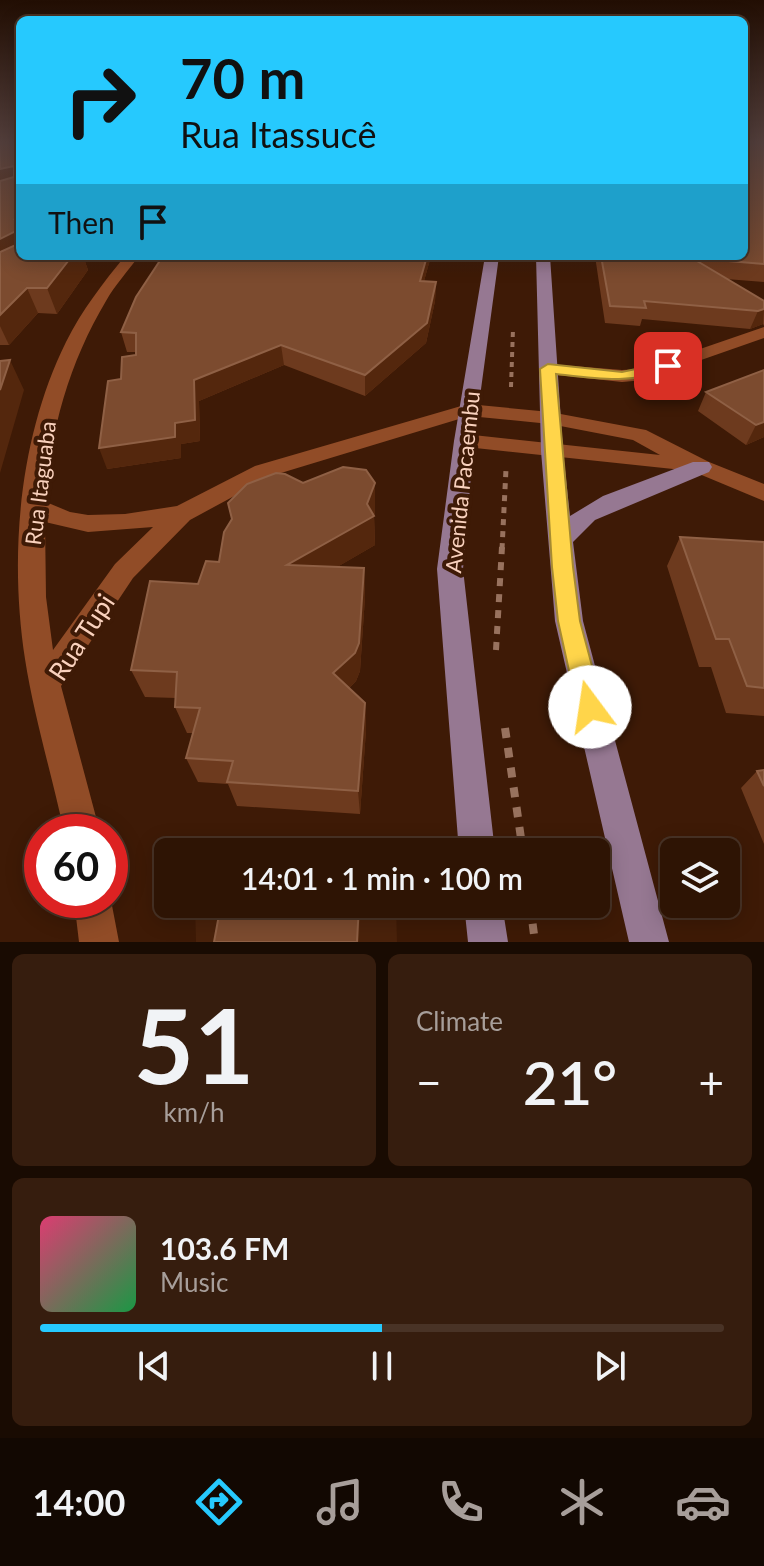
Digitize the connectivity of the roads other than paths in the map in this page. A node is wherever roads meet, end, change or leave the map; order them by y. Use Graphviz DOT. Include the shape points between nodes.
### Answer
graph roads {
  1 [pos="129,260"];
  2 [pos="491,260"];
  3 [pos="543,260"];
  4 [pos="764,332"];
  5 [pos="548,369"];
  6 [pos="468,410"];
  7 [pos="550,418"];
  8 [pos="464,441"];
  9 [pos="552,451"];
  10 [pos="701,467"];
  11 [pos="764,493"];
  12 [pos="34,506"];
  13 [pos="182,514"];
  14 [pos="559,541"];
  15 [pos="46,683"];
  16 [pos="78,814"];
  17 [pos="476,838"];
  18 [pos="96,918"];
  19 [pos="485,918"];
  20 [pos="99,942"];
  21 [pos="488,942"];
  22 [pos="649,942"];
  1 -- 12 [label="street, Rua Itaguaba" via="96,303 67,357 46,418"];
  2 -- 6 [label="main road, Avenida Pacaembu"];
  3 -- 5 [label="main road"];
  4 -- 5 [label="street" via="644,374"];
  5 -- 7 [label="main road"];
  6 -- 7 [label="street"];
  6 -- 8 [label="main road, Avenida Pacaembu"];
  6 -- 13 [label="street, Rua Tupi" via="263,471"];
  7 -- 9 [label="main road"];
  7 -- 10 [label="street" via="639,435"];
  8 -- 9 [label="street"];
  8 -- 17 [label="main road, Avenida Pacaembu" via="450,569"];
  9 -- 10 [label="street"];
  9 -- 14 [label="main road"];
  10 -- 11 [label="street"];
  10 -- 14 [label="main road" via="587,514"];
  12 -- 13 [label="street, Rua Tupi" via="53,518 92,525"];
  12 -- 15 [label="street, Rua Itaguaba" via="35,624"];
  13 -- 15 [label="street, Rua Tupi" via="124,571"];
  14 -- 22 [label="main road" via="569,621"];
  15 -- 16 [label="street, Rua Tupi"];
  18 -- 20 [label="street"];
  19 -- 21 [label="main road"];
}
